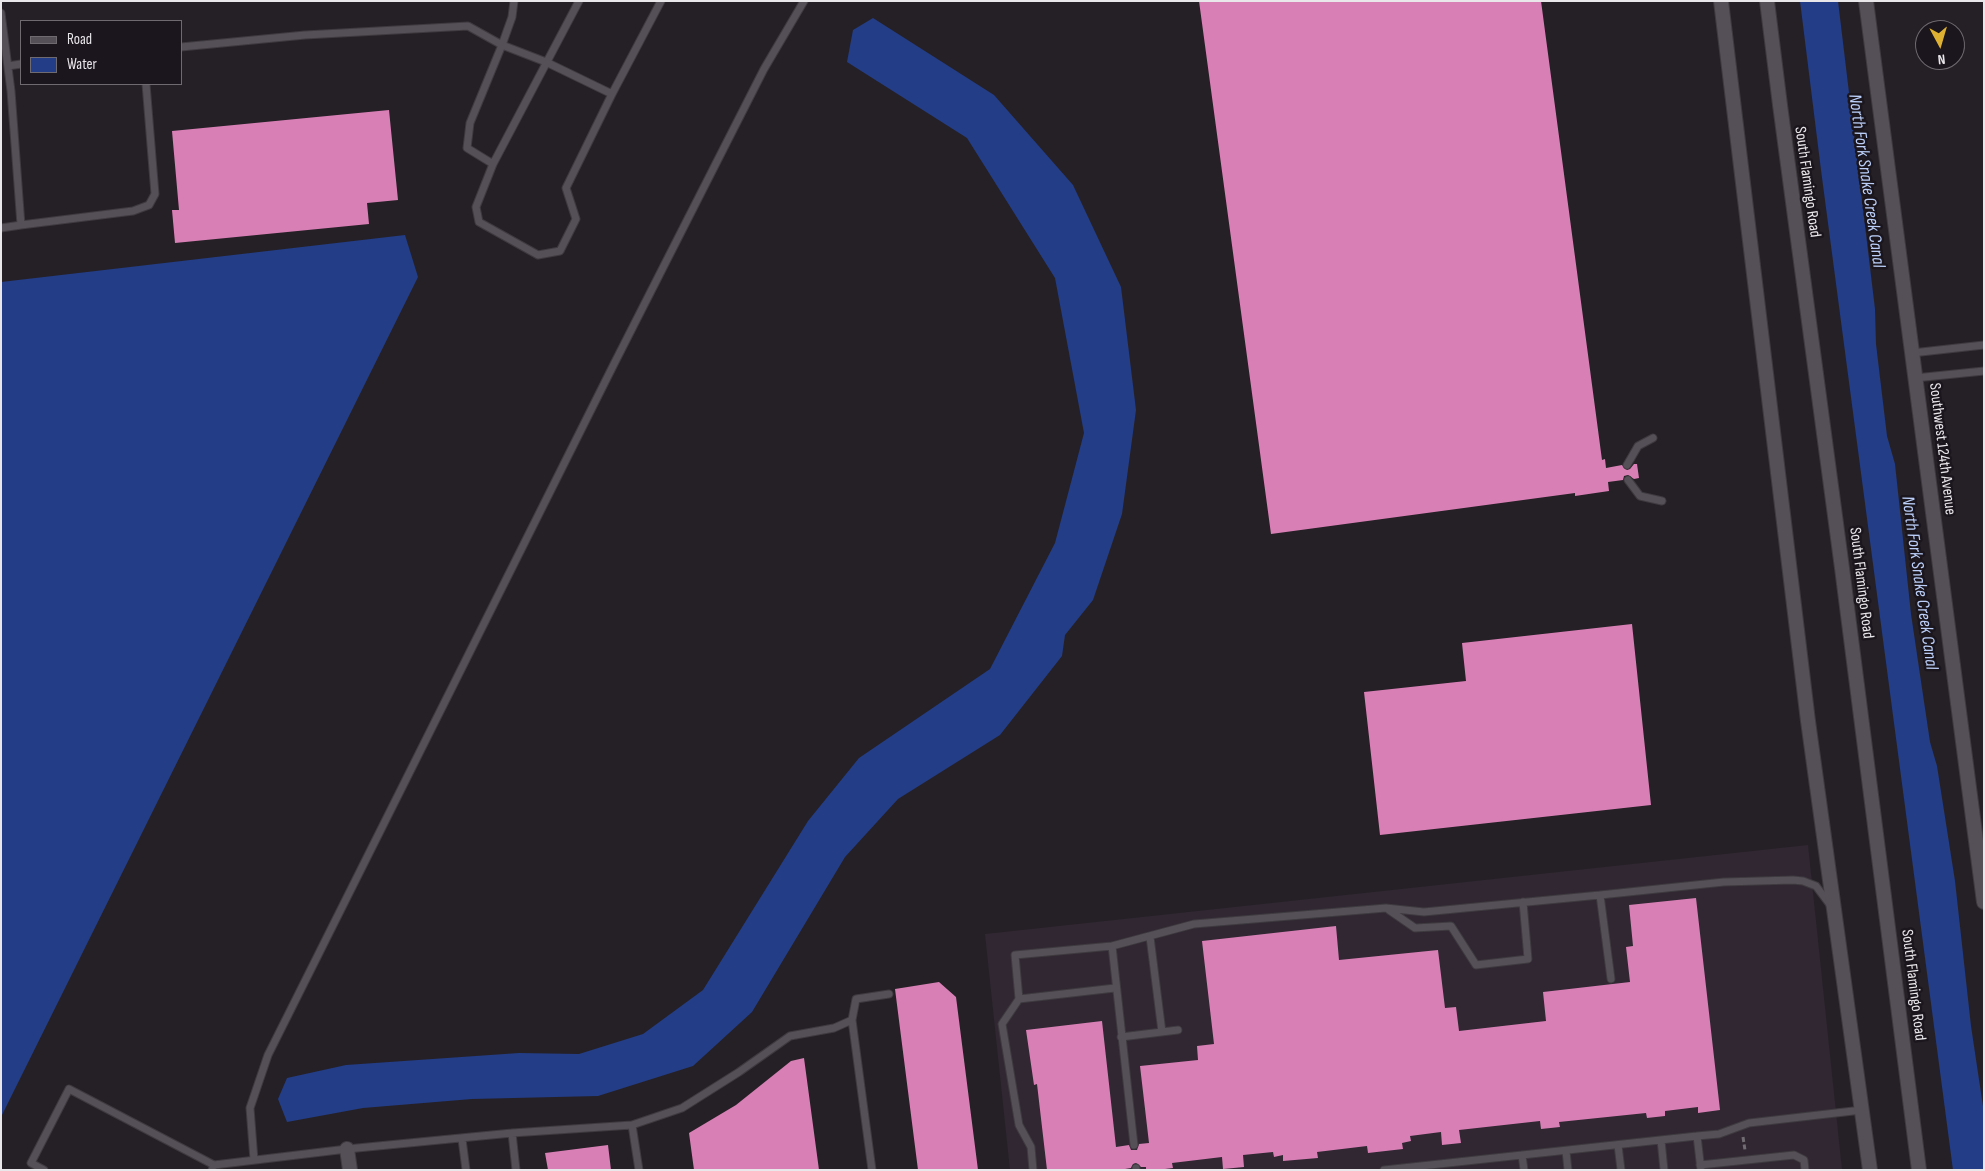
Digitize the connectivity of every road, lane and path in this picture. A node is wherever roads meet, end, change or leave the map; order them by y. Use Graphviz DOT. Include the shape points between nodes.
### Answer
graph roads {
  1 [pos="514,1"];
  2 [pos="579,1"];
  3 [pos="661,1"];
  4 [pos="804,1"];
  5 [pos="1721,1"];
  6 [pos="1768,1"];
  7 [pos="1866,1"];
  8 [pos="1,13"];
  9 [pos="502,45"];
  10 [pos="182,47"];
  11 [pos="546,62"];
  12 [pos="20,64"];
  13 [pos="8,66"];
  14 [pos="146,85"];
  15 [pos="612,94"];
  16 [pos="493,164"];
  17 [pos="21,225"];
  18 [pos="1,228"];
  19 [pos="1984,344"];
  20 [pos="1912,352"];
  21 [pos="1984,371"];
  22 [pos="1915,378"];
  23 [pos="1653,438"];
  24 [pos="1627,465"];
  25 [pos="1628,480"];
  26 [pos="1662,501"];
  27 [pos="1600,894"];
  28 [pos="1523,902"];
  29 [pos="1984,902"];
  30 [pos="1386,908"];
  31 [pos="1834,910"];
  32 [pos="1150,937"];
  33 [pos="1112,946"];
  34 [pos="1611,979"];
  35 [pos="1115,988"];
  36 [pos="889,994"];
  37 [pos="1019,1000"];
  38 [pos="852,1020"];
  39 [pos="1178,1030"];
  40 [pos="1162,1032"];
  41 [pos="1121,1037"];
  42 [pos="1862,1110"];
  43 [pos="632,1125"];
  44 [pos="1742,1126"];
  45 [pos="512,1133"];
  46 [pos="1697,1136"];
  47 [pos="462,1139"];
  48 [pos="1661,1140"];
  49 [pos="1134,1145"];
  50 [pos="1618,1145"];
  51 [pos="347,1149"];
  52 [pos="1566,1151"];
  53 [pos="1522,1155"];
  54 [pos="254,1160"];
  55 [pos="1479,1160"];
  56 [pos="1747,1160"];
  57 [pos="213,1167"];
  58 [pos="1432,1167"];
  59 [pos="1701,1167"];
  60 [pos="44,1170"];
  61 [pos="350,1170"];
  62 [pos="466,1170"];
  63 [pos="516,1170"];
  64 [pos="639,1170"];
  65 [pos="872,1170"];
  66 [pos="1033,1170"];
  67 [pos="1386,1170"];
  68 [pos="1480,1170"];
  69 [pos="1524,1170"];
  70 [pos="1568,1170"];
  71 [pos="1621,1170"];
  72 [pos="1664,1170"];
  73 [pos="1805,1170"];
  74 [pos="1870,1170"];
  75 [pos="1919,1170"];
  1 -- 9 [label="lane"];
  2 -- 11 [label="lane"];
  3 -- 15 [label="lane"];
  4 -- 54 [label="lane" via="764,70 614,362 268,1054 250,1108"];
  5 -- 31 [label="main road"];
  6 -- 75 [label="main road, South Flamingo Road"];
  7 -- 20 [label="main road, Southwest 124th Avenue"];
  8 -- 13 [label="lane"];
  9 -- 10 [label="lane" via="468,26 305,35"];
  9 -- 11 [label="lane"];
  9 -- 16 [label="lane" via="470,123 467,148"];
  11 -- 15 [label="lane"];
  11 -- 16 [label="lane"];
  12 -- 13 [label="lane"];
  13 -- 17 [label="lane"];
  14 -- 17 [label="lane" via="155,194 149,205 133,212"];
  15 -- 16 [label="lane" via="566,188 576,219 560,251 538,255 478,222 476,206"];
  17 -- 18 [label="lane"];
  19 -- 20 [label="lane"];
  20 -- 22 [label="main road, Southwest 124th Avenue"];
  21 -- 22 [label="lane"];
  22 -- 29 [label="main road, Southwest 124th Avenue"];
  23 -- 24 [label="lane" via="1638,446"];
  25 -- 26 [label="lane" via="1640,496"];
  27 -- 28 [label="lane"];
  27 -- 31 [label="lane" via="1724,882 1803,881 1816,886"];
  27 -- 34 [label="lane"];
  28 -- 30 [label="lane" via="1424,912"];
  28 -- 30 [label="lane" via="1528,959 1476,965 1451,926 1416,928"];
  30 -- 32 [label="lane" via="1194,924"];
  31 -- 42 [label="main road"];
  32 -- 33 [label="lane"];
  32 -- 40 [label="lane"];
  33 -- 35 [label="lane"];
  33 -- 37 [label="lane" via="1015,955"];
  35 -- 37 [label="lane"];
  35 -- 41 [label="lane"];
  36 -- 38 [label="lane" via="856,999"];
  37 -- 66 [label="lane" via="1002,1024 1019,1126 1031,1147"];
  38 -- 43 [label="lane" via="834,1028 790,1036 682,1108"];
  38 -- 65 [label="lane"];
  39 -- 40 [label="lane"];
  40 -- 41 [label="lane"];
  41 -- 49 [label="lane"];
  42 -- 44 [label="lane"];
  42 -- 74 [label="main road"];
  43 -- 45 [label="lane"];
  43 -- 64 [label="lane"];
  44 -- 46 [label="lane" via="1719,1134"];
  44 -- 56 [label="path"];
  45 -- 47 [label="lane"];
  45 -- 63 [label="lane"];
  46 -- 48 [label="lane"];
  46 -- 59 [label="lane"];
  47 -- 51 [label="lane"];
  47 -- 62 [label="lane"];
  48 -- 50 [label="lane"];
  48 -- 72 [label="lane"];
  50 -- 52 [label="lane"];
  50 -- 71 [label="lane"];
  51 -- 54 [label="lane"];
  51 -- 61 [label="main road"];
  52 -- 53 [label="lane"];
  52 -- 70 [label="lane"];
  53 -- 55 [label="lane"];
  53 -- 69 [label="lane"];
  54 -- 57 [label="lane"];
  55 -- 58 [label="lane"];
  55 -- 68 [label="lane"];
  56 -- 59 [label="lane"];
  56 -- 73 [label="lane" via="1794,1155 1804,1160"];
  57 -- 60 [label="lane" via="70,1089 31,1163"];
  58 -- 67 [label="lane"];
}
